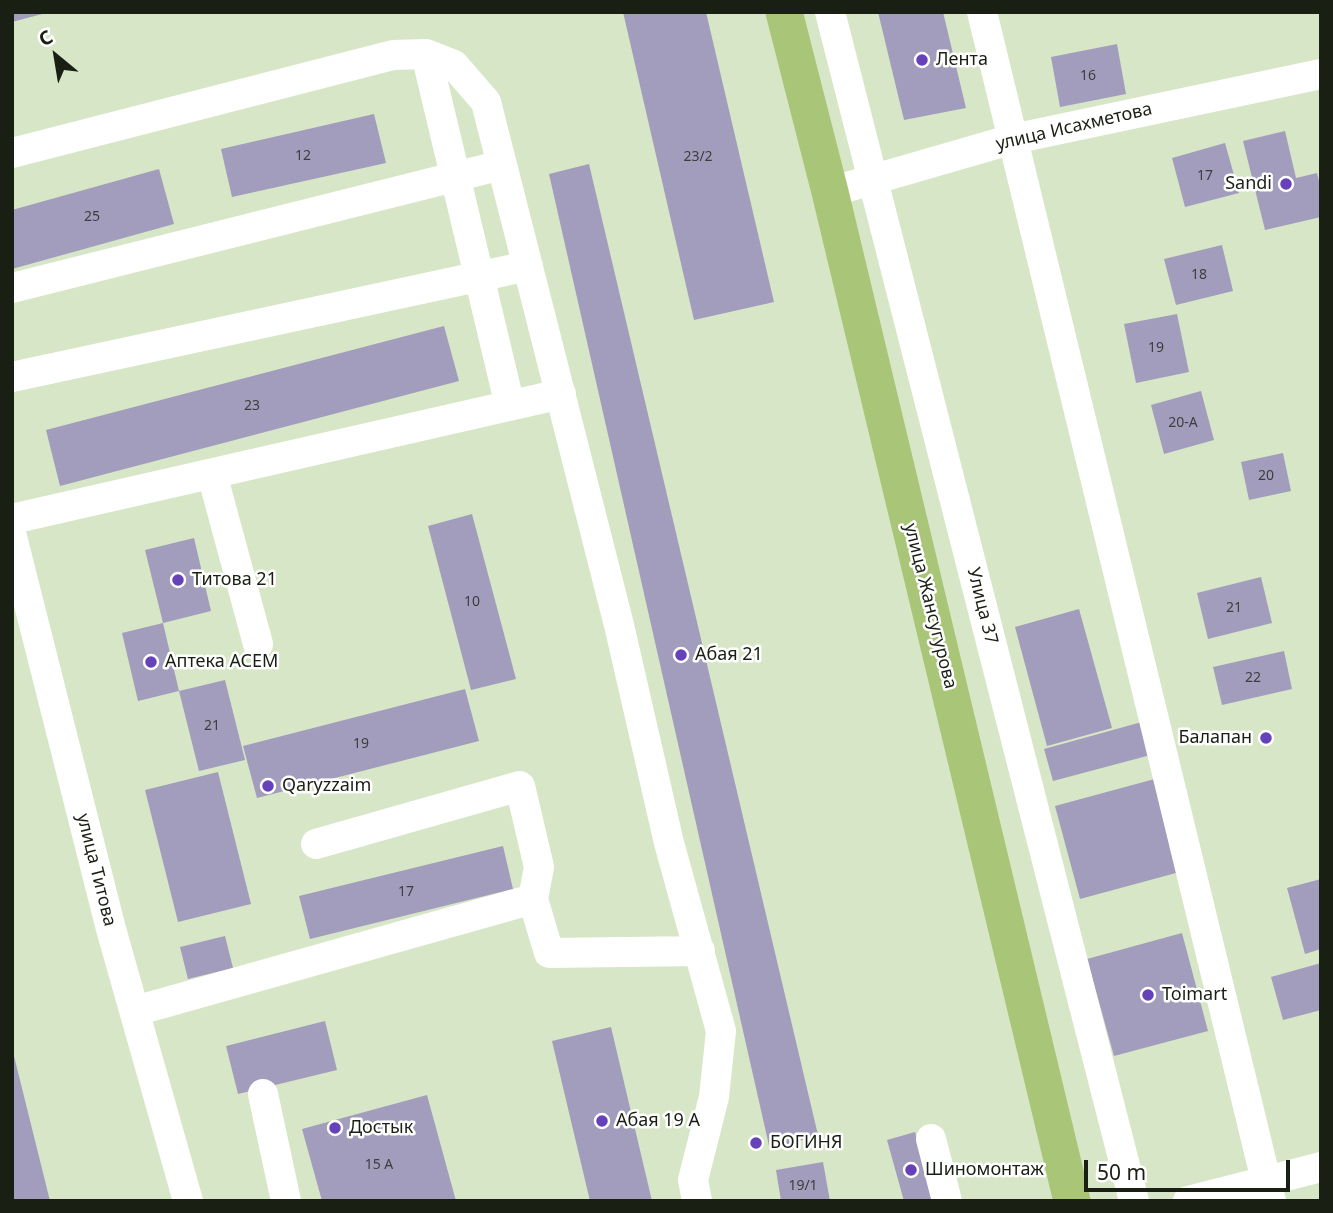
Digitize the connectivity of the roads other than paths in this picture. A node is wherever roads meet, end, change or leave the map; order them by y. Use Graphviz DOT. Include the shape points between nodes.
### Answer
graph roads {
  1 [pos="784,12"];
  2 [pos="830,12"];
  3 [pos="851,12"];
  4 [pos="982,12"];
  5 [pos="425,54"];
  6 [pos="1321,74"];
  7 [pos="810,111"];
  8 [pos="1013,139"];
  9 [pos="12,153"];
  10 [pos="502,165"];
  11 [pos="456,176"];
  12 [pos="830,192"];
  13 [pos="528,265"];
  14 [pos="478,276"];
  15 [pos="12,288"];
  16 [pos="12,377"];
  17 [pos="561,394"];
  18 [pos="510,406"];
  19 [pos="212,474"];
  20 [pos="12,519"];
  21 [pos="12,537"];
  22 [pos="258,644"];
  23 [pos="316,844"];
  24 [pos="533,899"];
  25 [pos="700,951"];
  26 [pos="135,1011"];
  27 [pos="263,1094"];
  28 [pos="931,1139"];
  29 [pos="1321,1167"];
  30 [pos="1268,1191"];
  31 [pos="188,1201"];
  32 [pos="286,1201"];
  33 [pos="697,1201"];
  34 [pos="947,1201"];
  35 [pos="1072,1201"];
  36 [pos="1134,1201"];
  37 [pos="1188,1201"];
  1 -- 7 [label="main road, улица Жансугурова"];
  2 -- 36 [label="street, Улица 37"];
  3 -- 7 [label="street" via="863,67 861,81 845,100"];
  4 -- 8 [label="street"];
  5 -- 9 [label="street" via="393,55"];
  5 -- 10 [label="street" via="454,65 486,102"];
  5 -- 11 [label="street"];
  6 -- 8 [label="street, улица Исахметова"];
  7 -- 12 [label="main road, улица Жансугурова"];
  8 -- 12 [label="street, улица Исахметова"];
  8 -- 30 [label="street"];
  10 -- 11 [label="street"];
  10 -- 13 [label="street"];
  11 -- 14 [label="street"];
  11 -- 15 [label="street"];
  12 -- 35 [label="main road, улица Жансугурова"];
  13 -- 14 [label="street"];
  13 -- 17 [label="street"];
  14 -- 16 [label="street"];
  14 -- 18 [label="street"];
  17 -- 18 [label="street"];
  17 -- 25 [label="street" via="669,843"];
  18 -- 19 [label="street"];
  19 -- 20 [label="street"];
  19 -- 22 [label="street"];
  21 -- 26 [label="street, улица Титова"];
  23 -- 24 [label="street" via="520,786 539,867"];
  24 -- 25 [label="street" via="549,953"];
  24 -- 26 [label="street"];
  25 -- 33 [label="street" via="721,1031 713,1097 693,1180"];
  26 -- 31 [label="street, улица Титова"];
  27 -- 32 [label="street"];
  28 -- 34 [label="street"];
  29 -- 30 [label="street"];
  30 -- 37 [label="street"];
}
